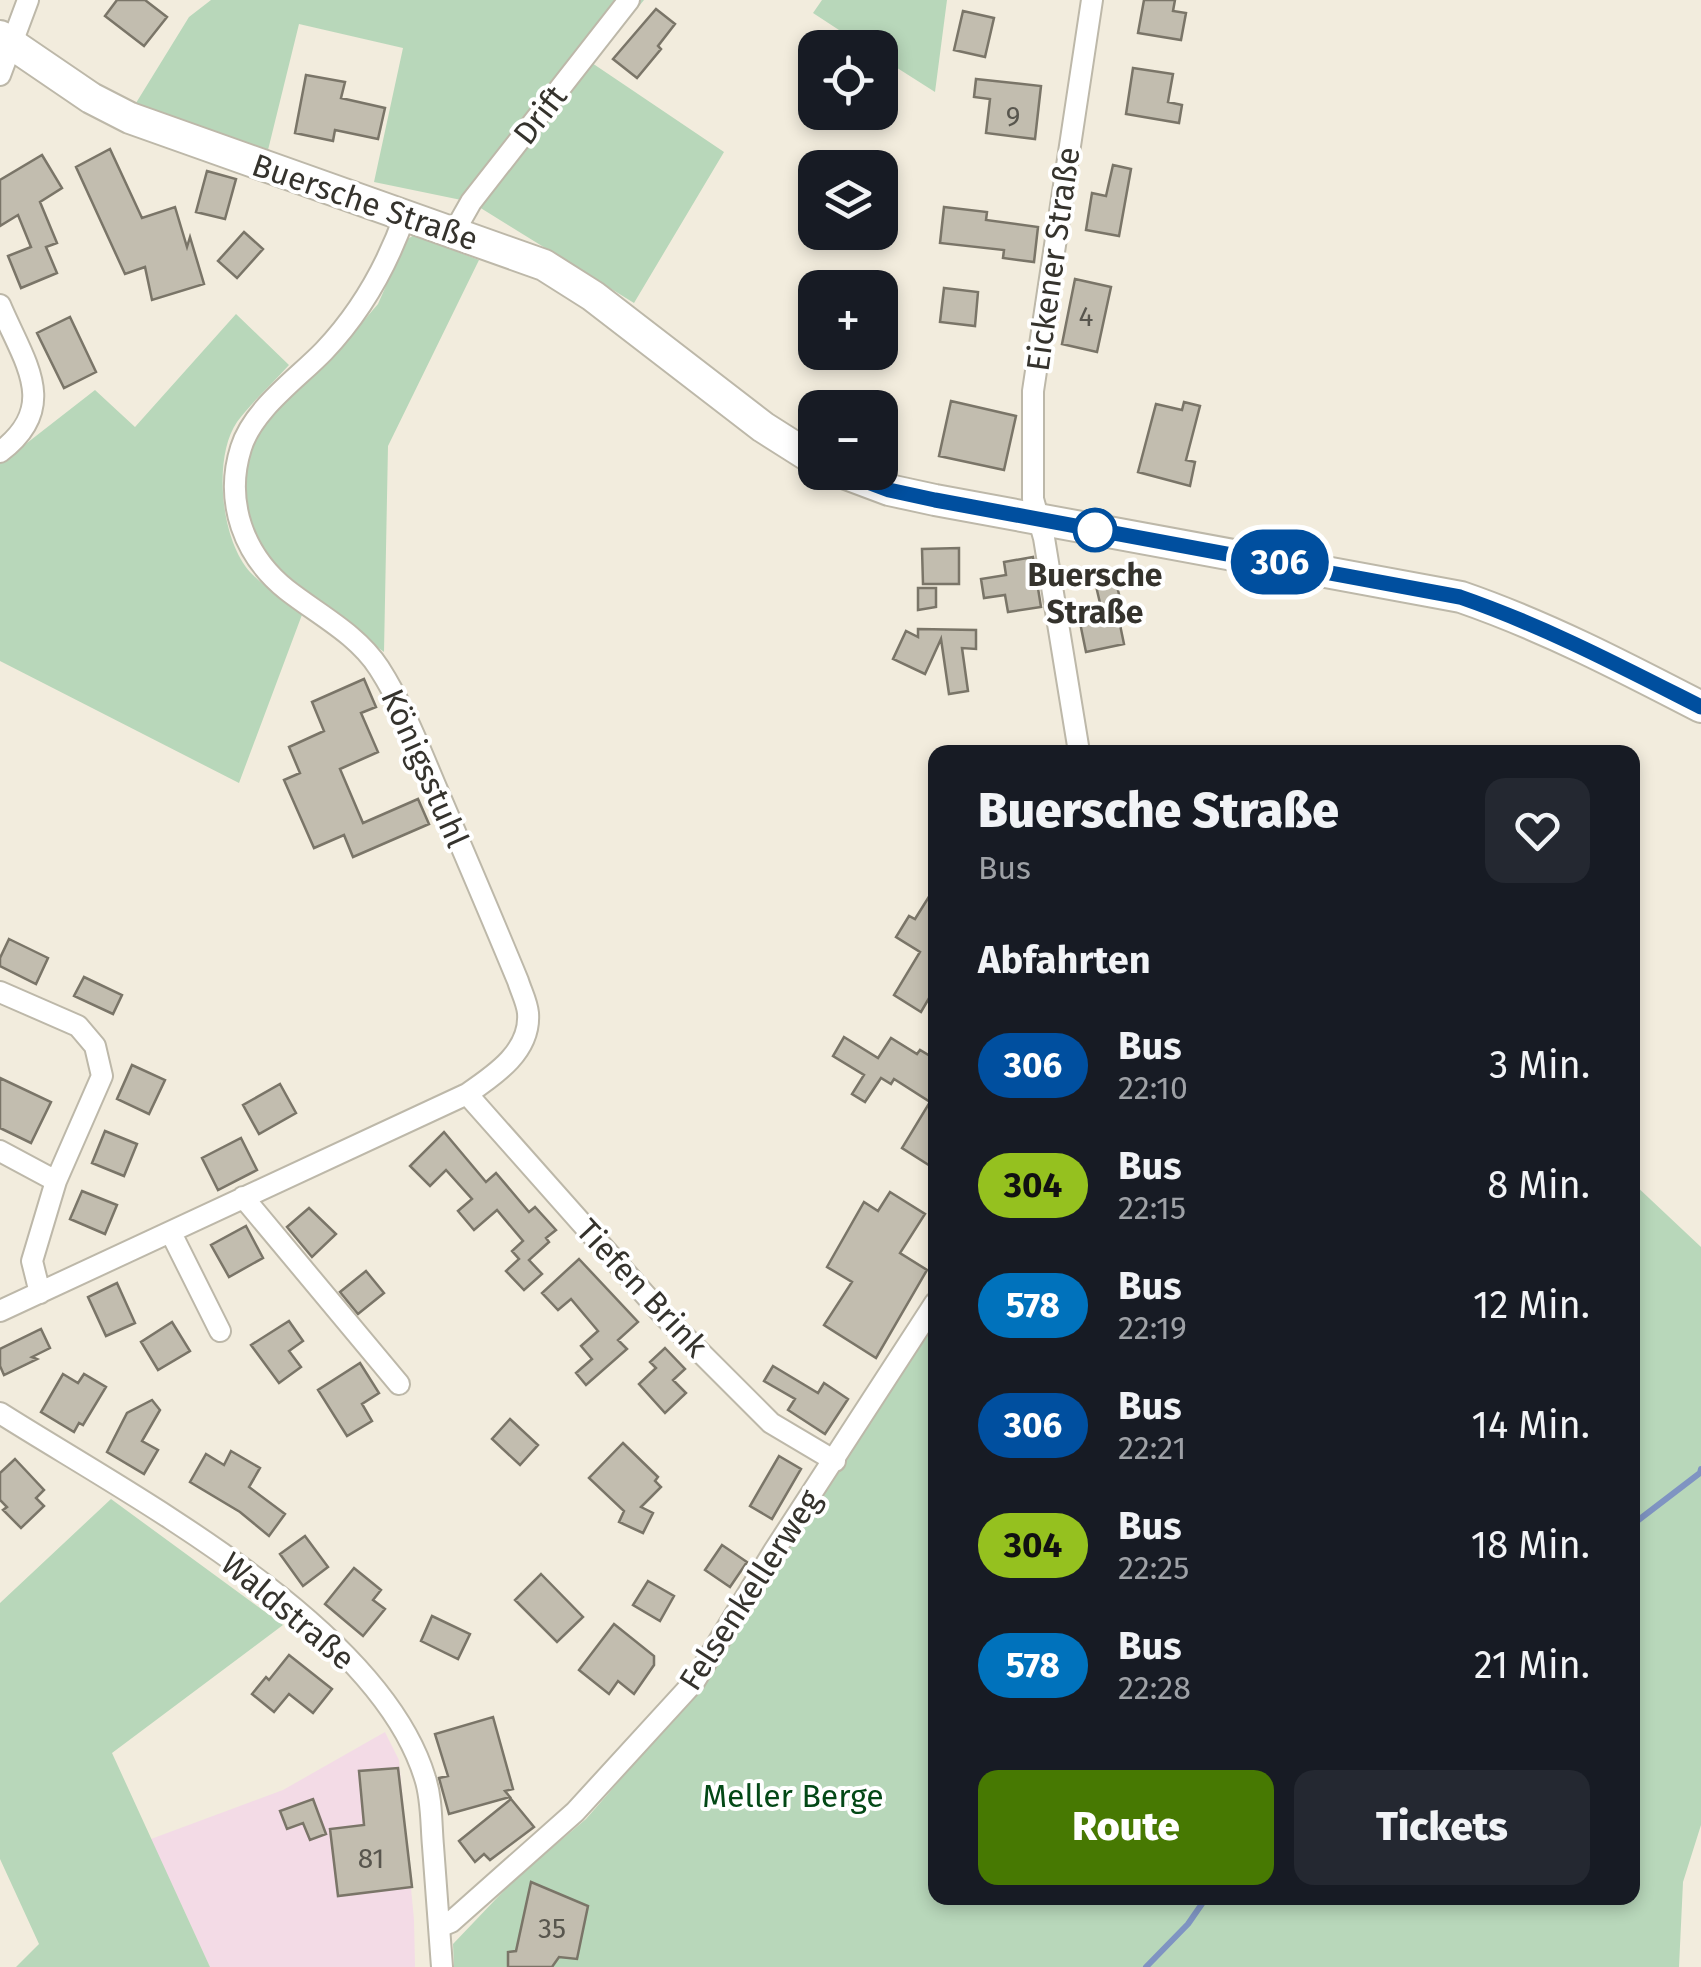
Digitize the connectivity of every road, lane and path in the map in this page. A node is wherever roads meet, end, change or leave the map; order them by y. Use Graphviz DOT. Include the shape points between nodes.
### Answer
graph roads {
  1 [pos="28,0"];
  2 [pos="629,0"];
  3 [pos="1092,0"];
  4 [pos="6,40"];
  5 [pos="0,75"];
  6 [pos="405,214"];
  7 [pos="454,232"];
  8 [pos="0,305"];
  9 [pos="798,449"];
  10 [pos="0,452"];
  11 [pos="889,490"];
  12 [pos="1037,520"];
  13 [pos="1701,706"];
  14 [pos="1078,745"];
  15 [pos="0,992"];
  16 [pos="467,1094"];
  17 [pos="0,1151"];
  18 [pos="56,1181"];
  19 [pos="243,1198"];
  20 [pos="171,1233"];
  21 [pos="40,1293"];
  22 [pos="0,1311"];
  23 [pos="928,1314"];
  24 [pos="220,1331"];
  25 [pos="399,1384"];
  26 [pos="0,1413"];
  27 [pos="834,1462"];
  28 [pos="439,1927"];
  29 [pos="442,1967"];
  1 -- 4 [label="street"];
  2 -- 7 [label="street, Drift"];
  3 -- 12 [label="street, Eickener Straße" via="1033,391"];
  4 -- 5 [label="street"];
  4 -- 6 [label="main road, Buersche Straße" via="130,118"];
  6 -- 7 [label="main road, Buersche Straße"];
  6 -- 16 [label="street, Königsstuhl" via="360,310 258,418 241,446 234,483 242,530 259,563 343,629 377,665 404,712 518,981 528,1014 522,1046"];
  7 -- 9 [label="main road, Buersche Straße" via="544,265"];
  8 -- 10 [label="street" via="35,406 28,426"];
  11 -- 12 [label="main road"];
  12 -- 13 [label="main road" via="1460,597 1563,637"];
  12 -- 14 [label="street"];
  15 -- 18 [label="street" via="78,1026 95,1046 102,1076"];
  16 -- 19 [label="street, Königsstuhl"];
  16 -- 27 [label="street, Tiefen Brink" via="664,1316 771,1424"];
  17 -- 18 [label="street"];
  18 -- 21 [label="street" via="32,1261"];
  19 -- 20 [label="street, Königsstuhl"];
  19 -- 25 [label="street"];
  20 -- 21 [label="street, Königsstuhl"];
  20 -- 24 [label="street"];
  21 -- 22 [label="street, Königsstuhl"];
  23 -- 27 [label="street, Felsenkellerweg"];
  26 -- 28 [label="street, Waldstraße" via="199,1538 352,1660 394,1712 425,1778"];
  27 -- 28 [label="street, Felsenkellerweg" via="694,1682 575,1812"];
  28 -- 29 [label="street, Waldstraße"];
}
